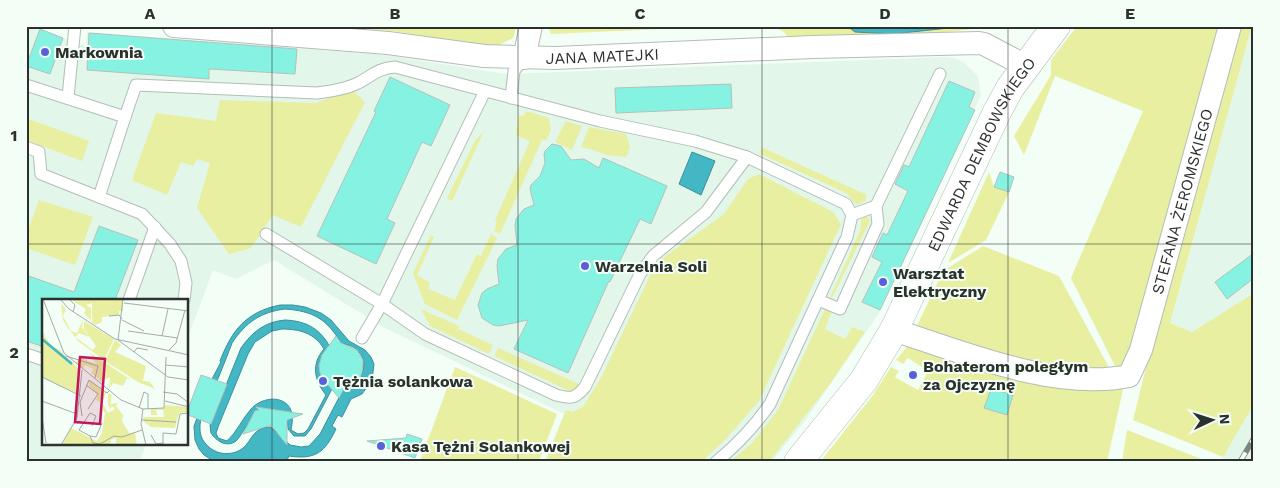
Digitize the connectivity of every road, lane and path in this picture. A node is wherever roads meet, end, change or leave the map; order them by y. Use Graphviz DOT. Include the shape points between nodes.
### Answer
graph roads {
  1 [pos="75,26"];
  2 [pos="174,26"];
  3 [pos="531,26"];
  4 [pos="1056,26"];
  5 [pos="1230,26"];
  6 [pos="524,58"];
  7 [pos="1026,66"];
  8 [pos="940,74"];
  9 [pos="26,85"];
  10 [pos="484,91"];
  11 [pos="68,98"];
  12 [pos="511,98"];
  13 [pos="125,116"];
  14 [pos="26,147"];
  15 [pos="747,157"];
  16 [pos="99,197"];
  17 [pos="876,206"];
  18 [pos="852,214"];
  19 [pos="155,227"];
  20 [pos="266,234"];
  21 [pos="128,299"];
  22 [pos="184,299"];
  23 [pos="818,300"];
  24 [pos="382,304"];
  25 [pos="901,332"];
  26 [pos="362,338"];
  27 [pos="26,354"];
  28 [pos="42,359"];
  29 [pos="716,462"];
  30 [pos="798,462"];
  1 -- 11 [label="lane"];
  2 -- 6 [label="street, JANA MATEJKI" via="388,43"];
  3 -- 6 [label="street"];
  4 -- 7 [label="street, EDWARDA DEMBOWSKIEGO"];
  5 -- 25 [label="street, STEFANA ŻEROMSKIEGO" via="1141,350 1129,376 1094,379 1048,375 996,363"];
  6 -- 7 [label="street, JANA MATEJKI" via="979,43"];
  6 -- 12 [label="lane" via="514,71"];
  7 -- 25 [label="street, EDWARDA DEMBOWSKIEGO" via="997,112"];
  8 -- 17 [label="lane"];
  9 -- 11 [label="lane"];
  10 -- 12 [label="lane"];
  10 -- 13 [label="lane" via="395,67 376,71 358,84 339,91 136,85"];
  10 -- 24 [label="lane"];
  11 -- 13 [label="lane"];
  12 -- 15 [label="lane" via="695,141"];
  13 -- 16 [label="lane"];
  14 -- 16 [label="lane" via="39,152 41,174"];
  15 -- 18 [label="lane" via="846,204"];
  15 -- 24 [label="lane" via="706,212 653,256 640,274 586,387 577,396 566,398 556,395 425,334"];
  16 -- 19 [label="lane" via="142,214"];
  17 -- 18 [label="lane"];
  17 -- 23 [label="lane" via="878,224 840,309"];
  18 -- 23 [label="lane" via="847,237"];
  19 -- 21 [label="lane"];
  19 -- 22 [label="lane" via="181,261 186,283"];
  20 -- 24 [label="lane"];
  23 -- 29 [label="lane" via="770,404 738,444"];
  24 -- 26 [label="lane"];
  25 -- 30 [label="street, EDWARDA DEMBOWSKIEGO"];
  27 -- 28 [label="lane"];
}
